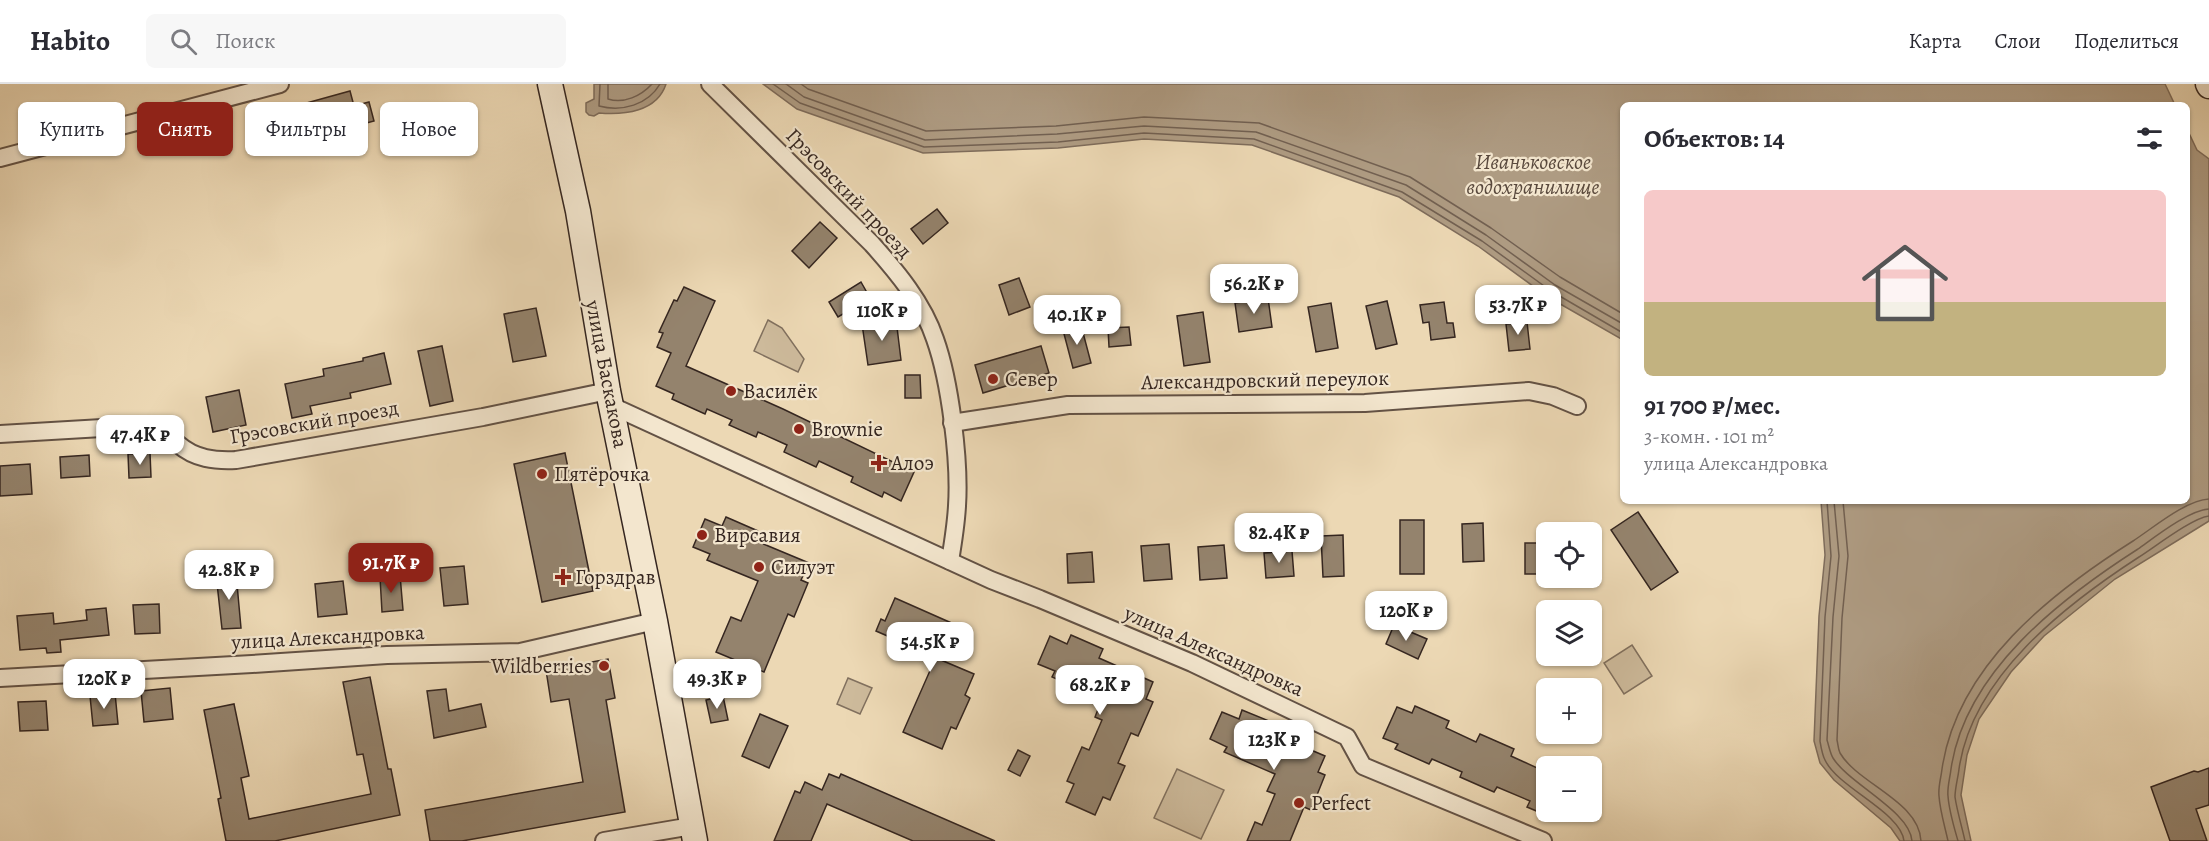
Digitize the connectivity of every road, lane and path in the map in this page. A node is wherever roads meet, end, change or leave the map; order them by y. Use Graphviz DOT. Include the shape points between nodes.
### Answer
graph roads {
  1 [pos="280,84"];
  2 [pos="550,84"];
  3 [pos="710,84"];
  4 [pos="0,158"];
  5 [pos="610,398"];
  6 [pos="1577,406"];
  7 [pos="952,423"];
  8 [pos="0,434"];
  9 [pos="950,561"];
  10 [pos="655,621"];
  11 [pos="0,678"];
  12 [pos="694,834"];
  13 [pos="604,841"];
  14 [pos="1543,841"];
  1 -- 4 [label="street"];
  2 -- 5 [label="street, улица Баскакова" via="578,211"];
  3 -- 7 [label="street, Грэсовский проезд" via="896,271 920,306 935,339"];
  5 -- 8 [label="street, Грэсовский проезд" via="236,460 203,459 180,446 164,428 153,425"];
  5 -- 9 [label="street, улица Александровка"];
  5 -- 10 [label="street, улица Баскакова"];
  6 -- 7 [label="street, Александровский переулок" via="1529,391 1365,403 1068,405"];
  7 -- 9 [label="street, Грэсовский проезд" via="957,506"];
  9 -- 14 [label="street, улица Александровка" via="1192,663 1347,737 1363,766"];
  10 -- 11 [label="street, улица Александровка" via="520,652 387,655"];
  10 -- 12 [label="street, улица Баскакова"];
  12 -- 13 [label="street"];
}
